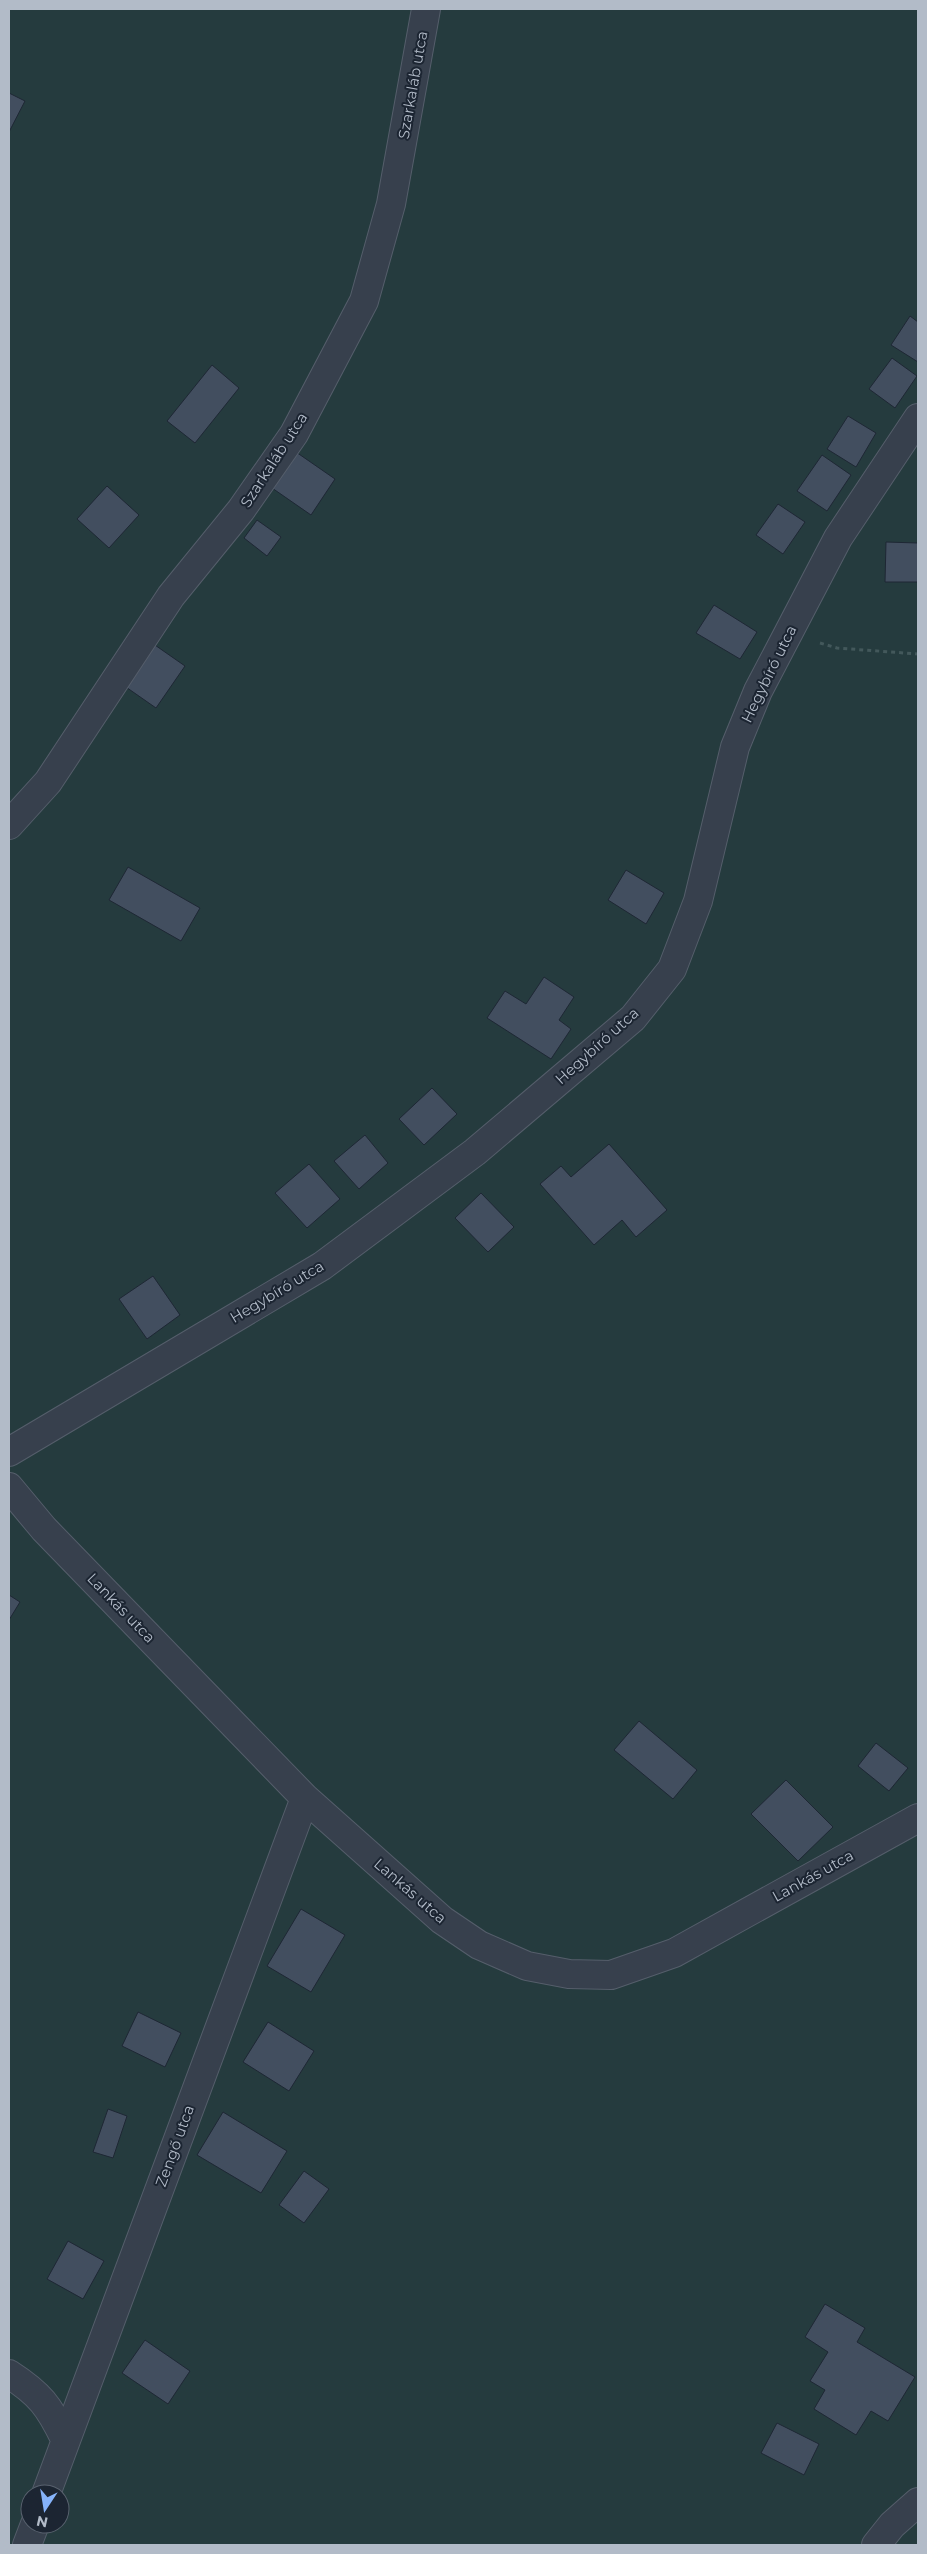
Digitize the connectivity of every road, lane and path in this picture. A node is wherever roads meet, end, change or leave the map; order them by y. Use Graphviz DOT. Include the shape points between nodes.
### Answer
graph roads {
  1 [pos="426,9"];
  2 [pos="918,418"];
  3 [pos="788,635"];
  4 [pos="918,654"];
  5 [pos="9,825"];
  6 [pos="9,1452"];
  7 [pos="9,1487"];
  8 [pos="305,1798"];
  9 [pos="918,1818"];
  10 [pos="9,2374"];
  11 [pos="65,2439"];
  12 [pos="49,2484"];
  13 [pos="918,2502"];
  14 [pos="876,2545"];
  1 -- 5 [label="street, Szarkaláb utca" via="391,204 364,301 294,434 241,510 171,596 48,782"];
  2 -- 3 [label="street, Hegybíró utca" via="838,538"];
  3 -- 4 [label="path" via="837,648"];
  3 -- 6 [label="street, Hegybíró utca" via="758,691 734,747 698,901 672,969 633,1018 476,1152 322,1266"];
  7 -- 8 [label="street, Lankás utca" via="44,1529"];
  8 -- 9 [label="street, Lankás utca" via="442,1920 479,1945 527,1966 569,1974 611,1975 674,1953"];
  8 -- 11 [label="street, Zengő utca"];
  10 -- 11 [label="street" via="30,2388 50,2409"];
  11 -- 12 [label="street, Zengő utca"];
  13 -- 14 [label="street" via="892,2525"];
}
